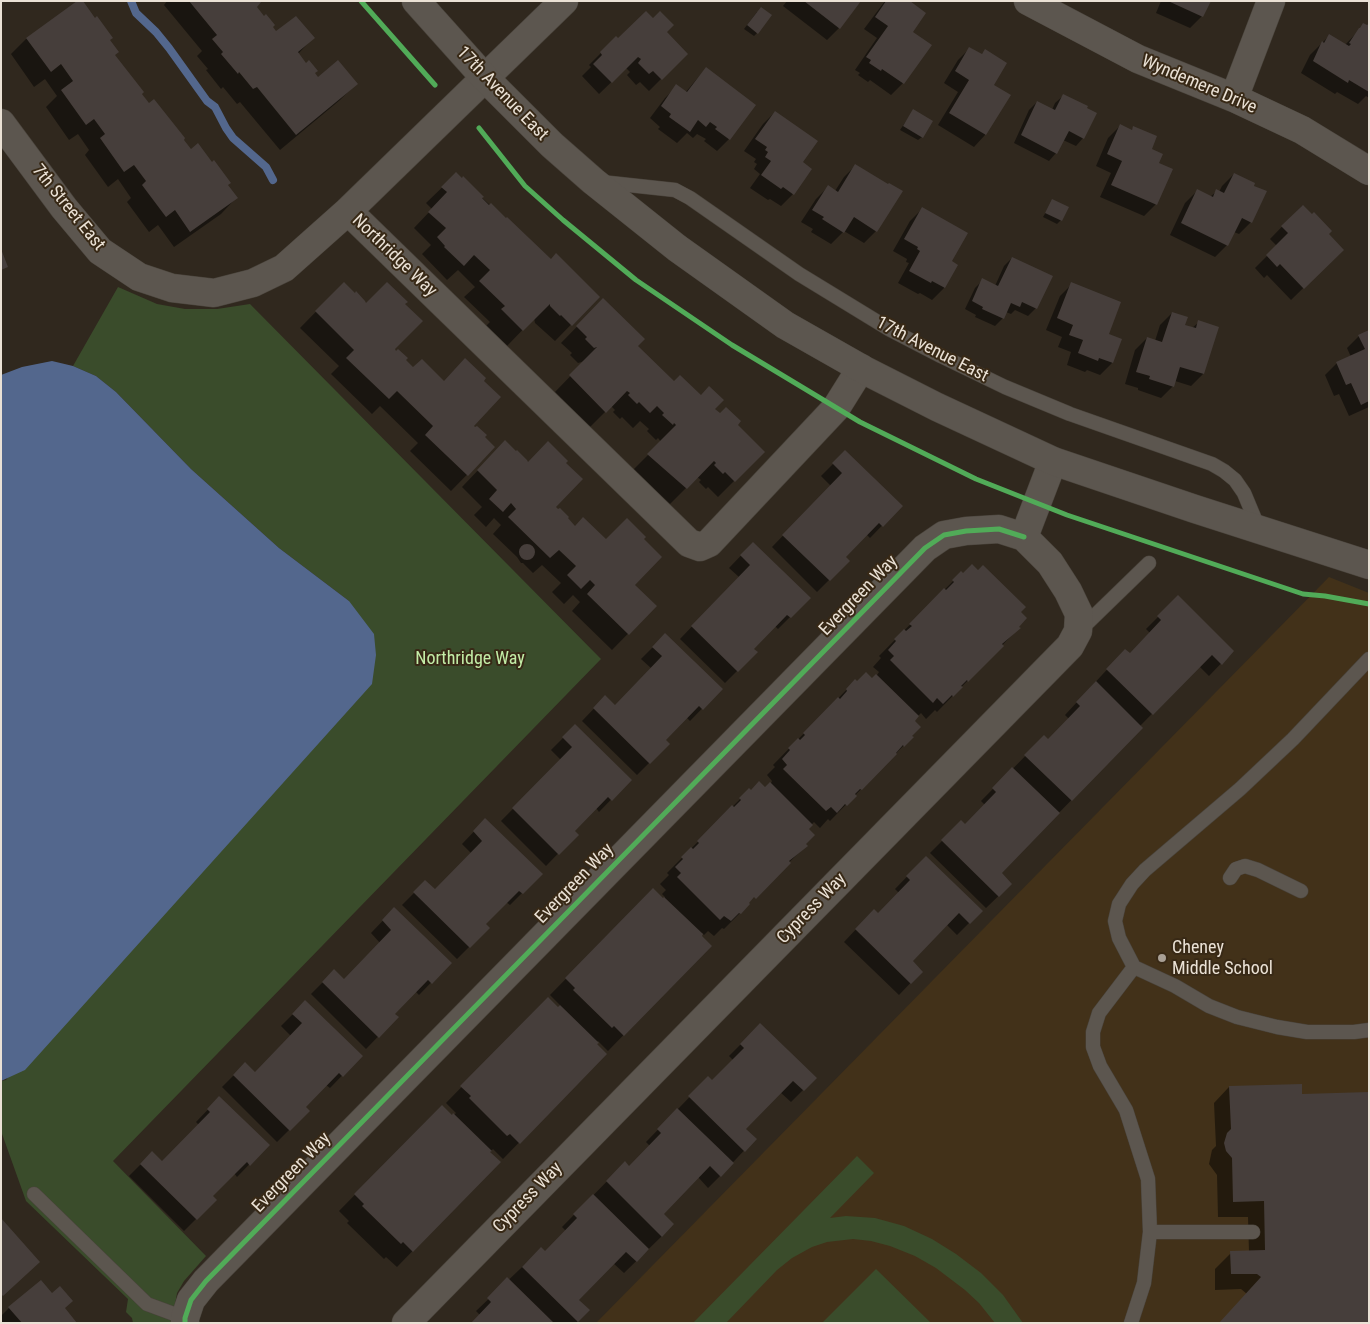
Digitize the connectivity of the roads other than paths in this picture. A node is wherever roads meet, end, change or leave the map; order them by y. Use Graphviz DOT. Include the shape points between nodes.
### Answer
graph roads {
  1 [pos="416,1"];
  2 [pos="564,1"];
  3 [pos="1028,1"];
  4 [pos="1271,1"];
  5 [pos="485,78"];
  6 [pos="1234,98"];
  7 [pos="1,123"];
  8 [pos="1369,171"];
  9 [pos="593,181"];
  10 [pos="348,211"];
  11 [pos="861,368"];
  12 [pos="1053,461"];
  13 [pos="1260,530"];
  14 [pos="1024,537"];
  15 [pos="1149,564"];
  16 [pos="1369,565"];
  17 [pos="1078,632"];
  18 [pos="1369,659"];
  19 [pos="1230,878"];
  20 [pos="1301,891"];
  21 [pos="1134,968"];
  22 [pos="1369,1030"];
  23 [pos="34,1194"];
  24 [pos="1150,1232"];
  25 [pos="1253,1232"];
  26 [pos="185,1320"];
  27 [pos="406,1323"];
  28 [pos="1131,1323"];
  1 -- 5 [label="street, 17th Avenue East"];
  2 -- 5 [label="street, 7th Street East"];
  3 -- 6 [label="street, Wyndemere Drive" via="1138,59"];
  4 -- 6 [label="street"];
  5 -- 9 [label="street, 17th Avenue East"];
  5 -- 10 [label="street, 7th Street East"];
  6 -- 8 [label="street, Wyndemere Drive" via="1302,130"];
  7 -- 10 [label="street, 7th Street East" via="100,251 139,277 172,288 214,293 253,283 284,268"];
  9 -- 11 [label="street, 17th Avenue East" via="677,248 785,326"];
  9 -- 13 [label="lane, 17th Avenue East" via="675,190 798,274 941,356 1070,414 1218,468 1235,480 1244,493"];
  10 -- 11 [label="street, Northridge Way" via="689,543 700,547 709,543 836,408"];
  11 -- 12 [label="street, 17th Avenue East"];
  12 -- 13 [label="street, 17th Avenue East"];
  12 -- 14 [label="street"];
  13 -- 16 [label="street, 17th Avenue East"];
  14 -- 17 [label="street" via="1050,563 1068,591 1079,614"];
  14 -- 26 [label="street, Evergreen Way" via="999,529 966,531 944,535 925,548 206,1281 191,1300"];
  15 -- 17 [label="lane"];
  17 -- 27 [label="street, Cypress Way" via="1070,646"];
  18 -- 21 [label="lane" via="1293,739 1132,884 1119,904 1115,921 1119,938"];
  19 -- 20 [label="lane" via="1236,869 1245,866"];
  21 -- 22 [label="lane" via="1237,1017 1307,1032"];
  21 -- 24 [label="lane" via="1099,1013 1093,1032 1093,1047 1100,1066 1126,1110 1148,1179"];
  23 -- 26 [label="lane" via="147,1304"];
  24 -- 25 [label="lane"];
  24 -- 28 [label="lane" via="1144,1283"];
}
